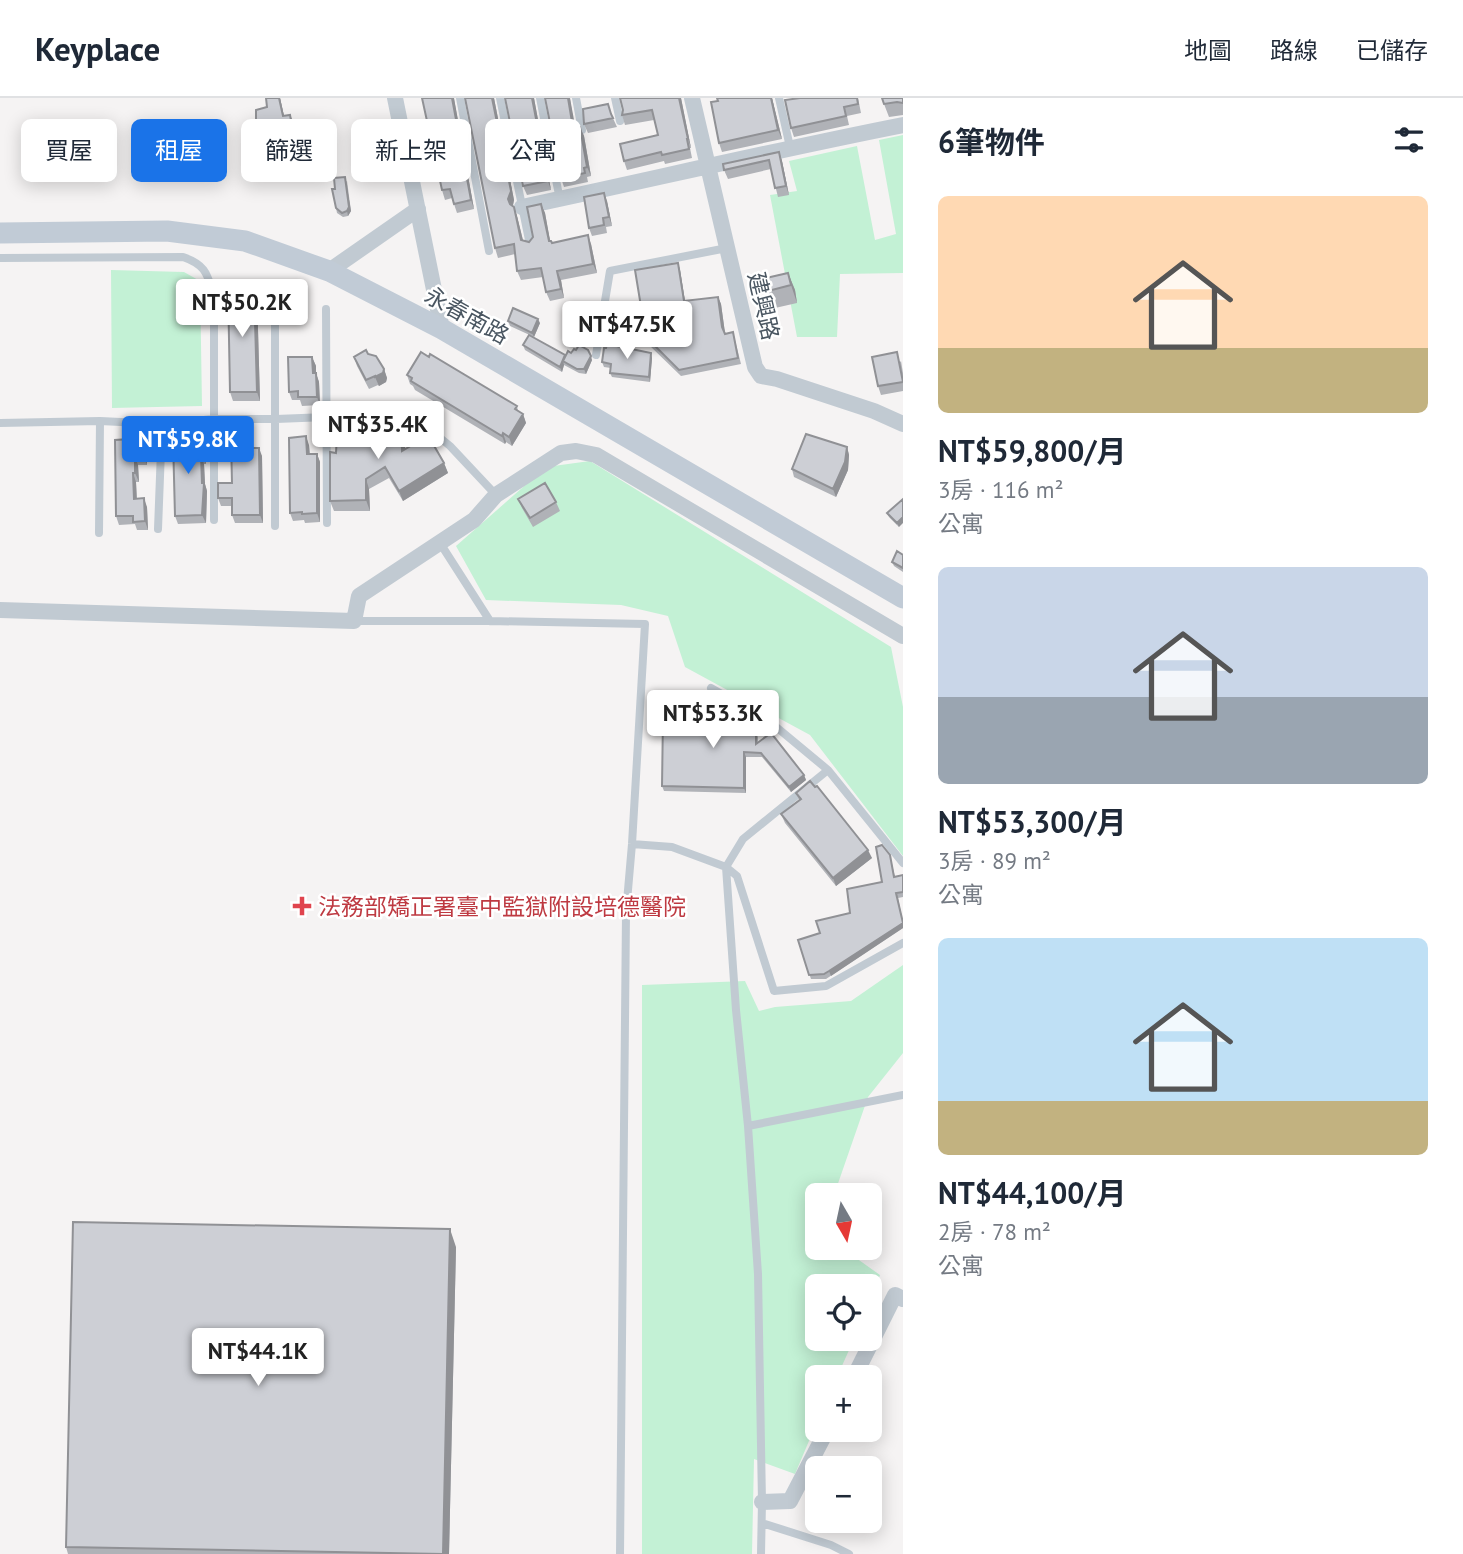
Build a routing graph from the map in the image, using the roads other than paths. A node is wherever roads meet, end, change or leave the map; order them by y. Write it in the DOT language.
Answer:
graph roads {
  1 [pos="395,98"];
  2 [pos="460,98"];
  3 [pos="500,98"];
  4 [pos="540,98"];
  5 [pos="576,98"];
  6 [pos="615,98"];
  7 [pos="692,98"];
  8 [pos="779,98"];
  9 [pos="620,121"];
  10 [pos="903,125"];
  11 [pos="582,130"];
  12 [pos="790,147"];
  13 [pos="707,167"];
  14 [pos="558,190"];
  15 [pos="522,207"];
  16 [pos="418,209"];
  17 [pos="0,233"];
  18 [pos="530,246"];
  19 [pos="727,247"];
  20 [pos="489,251"];
  21 [pos="0,258"];
  22 [pos="329,271"];
  23 [pos="275,283"];
  24 [pos="326,309"];
  25 [pos="442,329"];
  26 [pos="596,355"];
  27 [pos="327,417"];
  28 [pos="214,419"];
  29 [pos="276,419"];
  30 [pos="100,421"];
  31 [pos="0,423"];
  32 [pos="162,424"];
  33 [pos="903,424"];
  34 [pos="496,495"];
  35 [pos="214,520"];
  36 [pos="327,523"];
  37 [pos="275,526"];
  38 [pos="158,529"];
  39 [pos="99,533"];
  40 [pos="440,543"];
  41 [pos="903,598"];
  42 [pos="0,610"];
  43 [pos="354,621"];
  44 [pos="490,621"];
  45 [pos="903,636"];
  46 [pos="711,688"];
  47 [pos="828,770"];
  48 [pos="632,844"];
  49 [pos="903,863"];
  50 [pos="726,867"];
  51 [pos="903,943"];
  52 [pos="903,1095"];
  53 [pos="748,1126"];
  54 [pos="903,1299"];
  55 [pos="859,1365"];
  56 [pos="821,1442"];
  57 [pos="762,1502"];
  58 [pos="762,1522"];
  59 [pos="620,1554"];
  60 [pos="761,1554"];
  61 [pos="849,1554"];
  1 -- 16 [label="street"];
  2 -- 20 [label="lane"];
  3 -- 15 [label="lane"];
  4 -- 14 [label="lane"];
  5 -- 11 [label="lane"];
  6 -- 9 [label="lane"];
  7 -- 13 [label="street, 建興路"];
  8 -- 12 [label="lane"];
  10 -- 12 [label="street"];
  12 -- 13 [label="street"];
  13 -- 15 [label="street"];
  13 -- 19 [label="street, 建興路"];
  15 -- 18 [label="lane"];
  16 -- 22 [label="street"];
  16 -- 25 [label="street"];
  17 -- 22 [label="street, 永春南路"];
  19 -- 26 [label="lane"];
  19 -- 33 [label="street, 建興路"];
  21 -- 28 [label="lane"];
  22 -- 25 [label="street, 永春南路"];
  23 -- 29 [label="lane"];
  24 -- 27 [label="lane"];
  25 -- 41 [label="street, 永春南路"];
  27 -- 29 [label="lane"];
  27 -- 34 [label="lane"];
  27 -- 36 [label="lane"];
  28 -- 29 [label="lane"];
  28 -- 32 [label="lane"];
  28 -- 35 [label="lane"];
  29 -- 37 [label="lane"];
  30 -- 31 [label="lane"];
  30 -- 32 [label="lane"];
  30 -- 39 [label="lane"];
  32 -- 38 [label="lane"];
  34 -- 40 [label="street"];
  34 -- 45 [label="street"];
  40 -- 43 [label="street"];
  40 -- 44 [label="lane"];
  42 -- 43 [label="street"];
  43 -- 44 [label="lane"];
  44 -- 48 [label="lane"];
  46 -- 47 [label="lane"];
  47 -- 49 [label="lane"];
  47 -- 50 [label="lane"];
  48 -- 50 [label="lane"];
  48 -- 59 [label="lane"];
  50 -- 51 [label="lane"];
  50 -- 53 [label="lane"];
  52 -- 53 [label="lane"];
  53 -- 57 [label="lane"];
  54 -- 55 [label="street"];
  56 -- 57 [label="street"];
  57 -- 58 [label="lane"];
  58 -- 60 [label="lane"];
  58 -- 61 [label="lane"];
}
